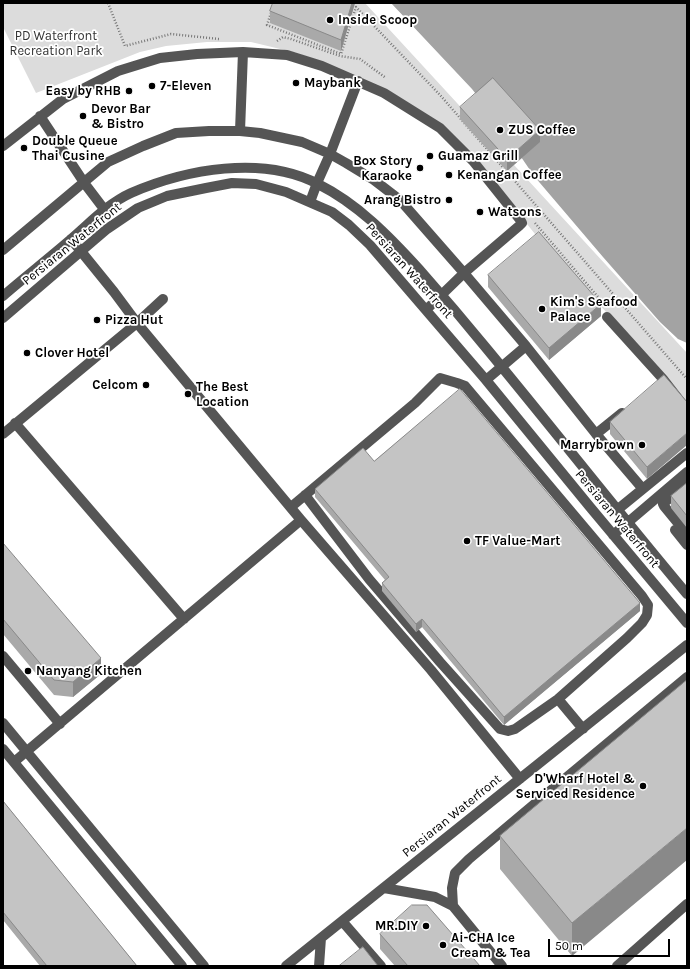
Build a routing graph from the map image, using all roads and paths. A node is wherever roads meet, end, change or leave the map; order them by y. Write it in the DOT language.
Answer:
graph roads {
  1 [pos="108,3"];
  2 [pos="292,34"];
  3 [pos="225,39"];
  4 [pos="291,39"];
  5 [pos="272,43"];
  6 [pos="289,44"];
  7 [pos="243,52"];
  8 [pos="341,55"];
  9 [pos="338,61"];
  10 [pos="358,81"];
  11 [pos="391,82"];
  12 [pos="40,116"];
  13 [pos="240,131"];
  14 [pos="3,146"];
  15 [pos="330,154"];
  16 [pos="317,183"];
  17 [pos="84,184"];
  18 [pos="310,202"];
  19 [pos="104,209"];
  20 [pos="533,221"];
  21 [pos="71,239"];
  22 [pos="3,250"];
  23 [pos="82,251"];
  24 [pos="464,273"];
  25 [pos="442,294"];
  26 [pos="3,296"];
  27 [pos="163,298"];
  28 [pos="605,305"];
  29 [pos="427,309"];
  30 [pos="607,316"];
  31 [pos="3,318"];
  32 [pos="137,322"];
  33 [pos="526,346"];
  34 [pos="501,366"];
  35 [pos="486,380"];
  36 [pos="630,406"];
  37 [pos="687,410"];
  38 [pos="15,423"];
  39 [pos="3,434"];
  40 [pos="596,434"];
  41 [pos="687,453"];
  42 [pos="687,472"];
  43 [pos="687,482"];
  44 [pos="642,488"];
  45 [pos="305,496"];
  46 [pos="652,502"];
  47 [pos="291,507"];
  48 [pos="590,507"];
  49 [pos="617,510"];
  50 [pos="577,518"];
  51 [pos="301,520"];
  52 [pos="628,523"];
  53 [pos="687,534"];
  54 [pos="613,535"];
  55 [pos="687,545"];
  56 [pos="687,594"];
  57 [pos="184,619"];
  58 [pos="687,623"];
  59 [pos="687,645"];
  60 [pos="3,656"];
  61 [pos="440,662"];
  62 [pos="431,670"];
  63 [pos="687,677"];
  64 [pos="558,699"];
  65 [pos="3,723"];
  66 [pos="60,724"];
  67 [pos="583,729"];
  68 [pos="3,749"];
  69 [pos="27,752"];
  70 [pos="14,762"];
  71 [pos="520,779"];
  72 [pos="384,888"];
  73 [pos="687,904"];
  74 [pos="453,906"];
  75 [pos="342,921"];
  76 [pos="321,938"];
  77 [pos="182,966"];
  78 [pos="204,966"];
  79 [pos="286,966"];
  80 [pos="319,966"];
  81 [pos="381,966"];
  82 [pos="502,966"];
  83 [pos="617,966"];
  1 -- 3 [label="path"];
  2 -- 4 [label="path"];
  4 -- 5 [label="path"];
  4 -- 6 [label="path"];
  4 -- 8 [label="path"];
  7 -- 10 [label="street"];
  7 -- 12 [label="street"];
  7 -- 13 [label="street"];
  8 -- 9 [label="path"];
  8 -- 11 [label="path"];
  10 -- 15 [label="street"];
  10 -- 24 [label="street"];
  12 -- 14 [label="street"];
  12 -- 17 [label="street"];
  13 -- 15 [label="street"];
  13 -- 17 [label="street"];
  15 -- 16 [label="street"];
  15 -- 24 [label="street"];
  16 -- 18 [label="street"];
  16 -- 19 [label="street, Persiaran Waterfront"];
  16 -- 25 [label="street, Persiaran Waterfront"];
  17 -- 19 [label="street"];
  17 -- 22 [label="street"];
  18 -- 23 [label="street, Persiaran Waterfront"];
  18 -- 29 [label="street, Persiaran Waterfront"];
  19 -- 21 [label="street, Persiaran Waterfront"];
  20 -- 28 [label="path"];
  21 -- 23 [label="street"];
  21 -- 26 [label="street, Persiaran Waterfront"];
  23 -- 31 [label="street, Persiaran Waterfront"];
  23 -- 32 [label="street"];
  24 -- 25 [label="street"];
  24 -- 33 [label="street"];
  25 -- 29 [label="street"];
  25 -- 34 [label="street, Persiaran Waterfront"];
  27 -- 32 [label="street"];
  29 -- 35 [label="street, Persiaran Waterfront"];
  30 -- 37 [label="street"];
  32 -- 38 [label="street"];
  32 -- 47 [label="street"];
  33 -- 34 [label="street"];
  33 -- 40 [label="street"];
  34 -- 35 [label="street"];
  34 -- 49 [label="street, Persiaran Waterfront"];
  35 -- 48 [label="street, Persiaran Waterfront"];
  36 -- 40 [label="street"];
  38 -- 39 [label="street"];
  38 -- 57 [label="street"];
  40 -- 44 [label="street"];
  41 -- 44 [label="street"];
  42 -- 46 [label="street"];
  43 -- 53 [label="street"];
  44 -- 49 [label="street"];
  45 -- 47 [label="street"];
  45 -- 50 [label="street"];
  45 -- 61 [label="street"];
  46 -- 52 [label="street"];
  46 -- 55 [label="street"];
  47 -- 51 [label="street"];
  48 -- 50 [label="street"];
  48 -- 54 [label="street, Persiaran Waterfront"];
  49 -- 52 [label="street, Persiaran Waterfront"];
  50 -- 64 [label="street"];
  51 -- 57 [label="street"];
  51 -- 62 [label="street"];
  52 -- 54 [label="street"];
  52 -- 56 [label="street, Persiaran Waterfront"];
  54 -- 58 [label="street, Persiaran Waterfront"];
  57 -- 66 [label="street"];
  59 -- 67 [label="street, Persiaran Waterfront"];
  60 -- 66 [label="street"];
  61 -- 62 [label="street"];
  61 -- 64 [label="street"];
  62 -- 71 [label="street"];
  63 -- 74 [label="street"];
  64 -- 67 [label="street"];
  65 -- 69 [label="street"];
  66 -- 69 [label="street"];
  67 -- 71 [label="street, Persiaran Waterfront"];
  68 -- 70 [label="street"];
  69 -- 70 [label="street"];
  69 -- 78 [label="street"];
  70 -- 77 [label="street"];
  71 -- 72 [label="street, Persiaran Waterfront"];
  72 -- 74 [label="street"];
  72 -- 75 [label="street, Persiaran Waterfront"];
  73 -- 83 [label="street"];
  74 -- 82 [label="street"];
  75 -- 76 [label="street, Persiaran Waterfront"];
  75 -- 81 [label="street"];
  76 -- 79 [label="street, Persiaran Waterfront"];
  76 -- 80 [label="street"];
}
